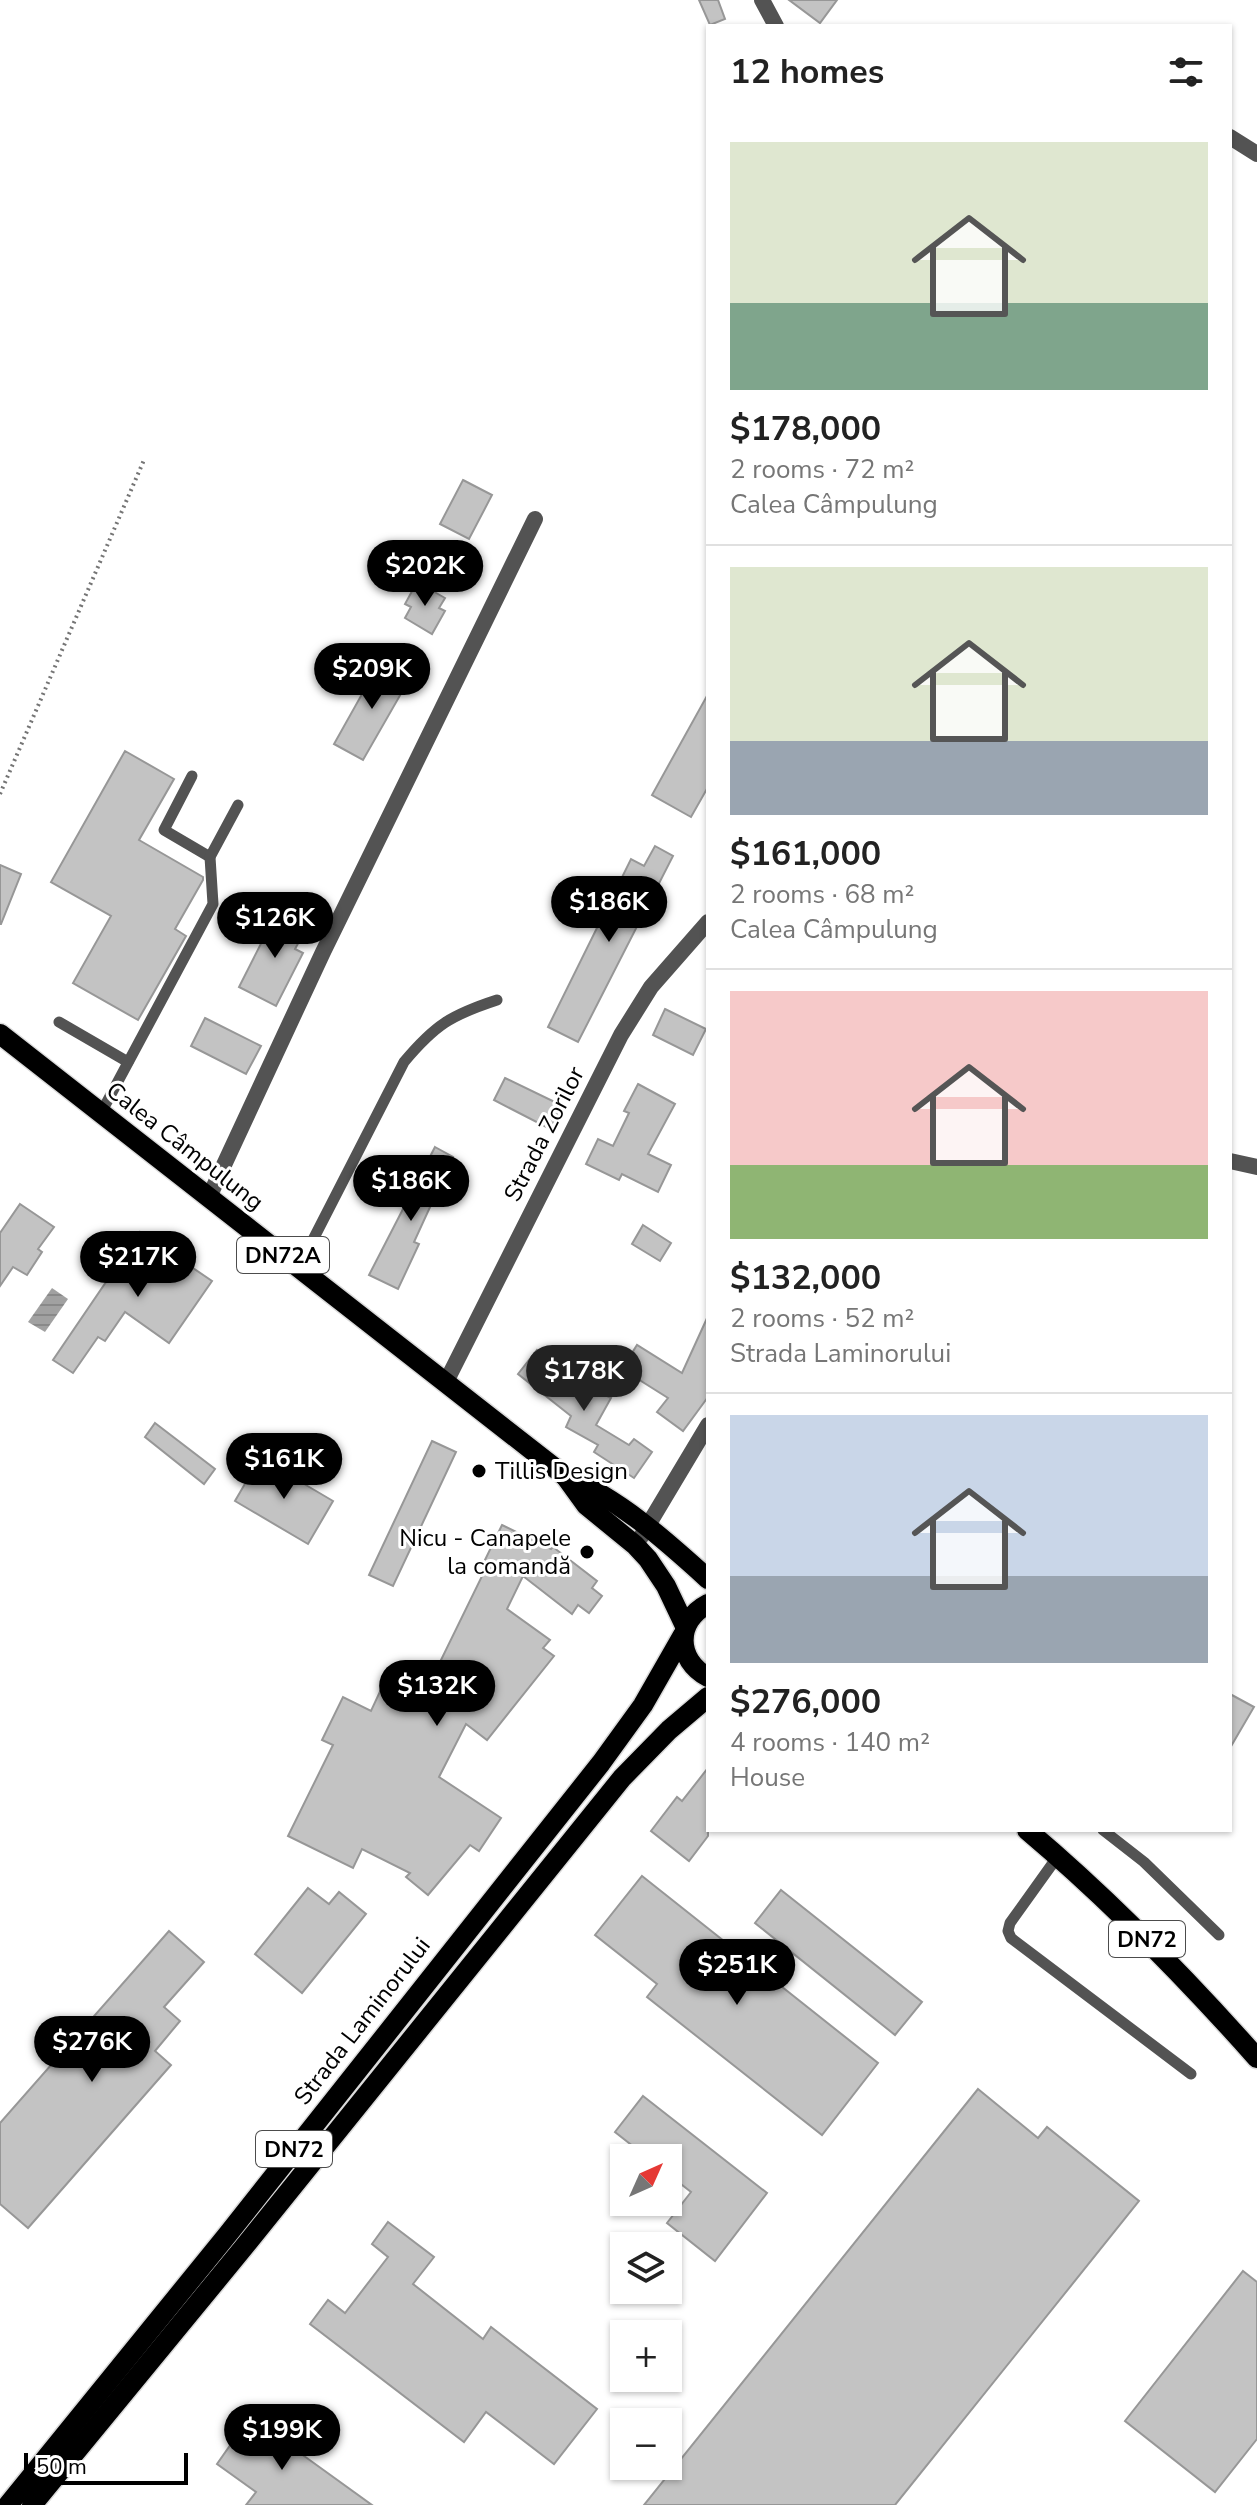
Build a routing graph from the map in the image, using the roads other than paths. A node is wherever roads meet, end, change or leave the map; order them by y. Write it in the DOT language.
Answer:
graph roads {
  1 [pos="762,0"];
  2 [pos="775,24"];
  3 [pos="1232,138"];
  4 [pos="1257,154"];
  5 [pos="535,519"];
  6 [pos="192,776"];
  7 [pos="238,805"];
  8 [pos="210,857"];
  9 [pos="706,924"];
  10 [pos="497,1000"];
  11 [pos="59,1022"];
  12 [pos="0,1034"];
  13 [pos="128,1062"];
  14 [pos="101,1113"];
  15 [pos="1232,1161"];
  16 [pos="1257,1167"];
  17 [pos="209,1197"];
  18 [pos="299,1267"];
  19 [pos="446,1382"];
  20 [pos="706,1428"];
  21 [pos="565,1476"];
  22 [pos="648,1527"];
  23 [pos="635,1545"];
  24 [pos="706,1577"];
  25 [pos="706,1605"];
  26 [pos="684,1630"];
  27 [pos="706,1676"];
  28 [pos="706,1699"];
  29 [pos="1029,1832"];
  30 [pos="1106,1832"];
  31 [pos="1058,1856"];
  32 [pos="1219,1935"];
  33 [pos="1257,2058"];
  34 [pos="1191,2074"];
  35 [pos="8,2505"];
  36 [pos="32,2505"];
  1 -- 2 [label="street"];
  3 -- 4 [label="street"];
  5 -- 17 [label="street"];
  6 -- 8 [label="lane"];
  7 -- 8 [label="lane"];
  8 -- 13 [label="lane"];
  9 -- 19 [label="street, Strada Zorilor"];
  10 -- 18 [label="lane"];
  11 -- 13 [label="lane"];
  12 -- 14 [label="main road, Calea Câmpulung / DN72A"];
  13 -- 14 [label="lane"];
  14 -- 17 [label="main road, Calea Câmpulung / DN72A"];
  15 -- 16 [label="street"];
  17 -- 18 [label="main road, Calea Câmpulung / DN72A"];
  18 -- 19 [label="main road, Calea Câmpulung / DN72A"];
  19 -- 21 [label="main road, Calea Câmpulung / DN72A"];
  20 -- 22 [label="street"];
  21 -- 22 [label="main road, Calea Câmpulung / DN72A"];
  21 -- 23 [label="main road, Calea Câmpulung / DN72A"];
  22 -- 23 [label="street"];
  22 -- 24 [label="main road, Calea Câmpulung / DN72A"];
  23 -- 26 [label="main road, Calea Câmpulung / DN72A"];
  25 -- 26 [label="main road, DN72"];
  26 -- 27 [label="main road, Calea Câmpulung"];
  26 -- 35 [label="main road, Strada Laminorului / DN72"];
  28 -- 36 [label="main road, Strada Laminorului"];
  29 -- 31 [label="main road, DN72"];
  30 -- 32 [label="lane"];
  31 -- 33 [label="main road, DN72"];
  31 -- 34 [label="lane"];
}
